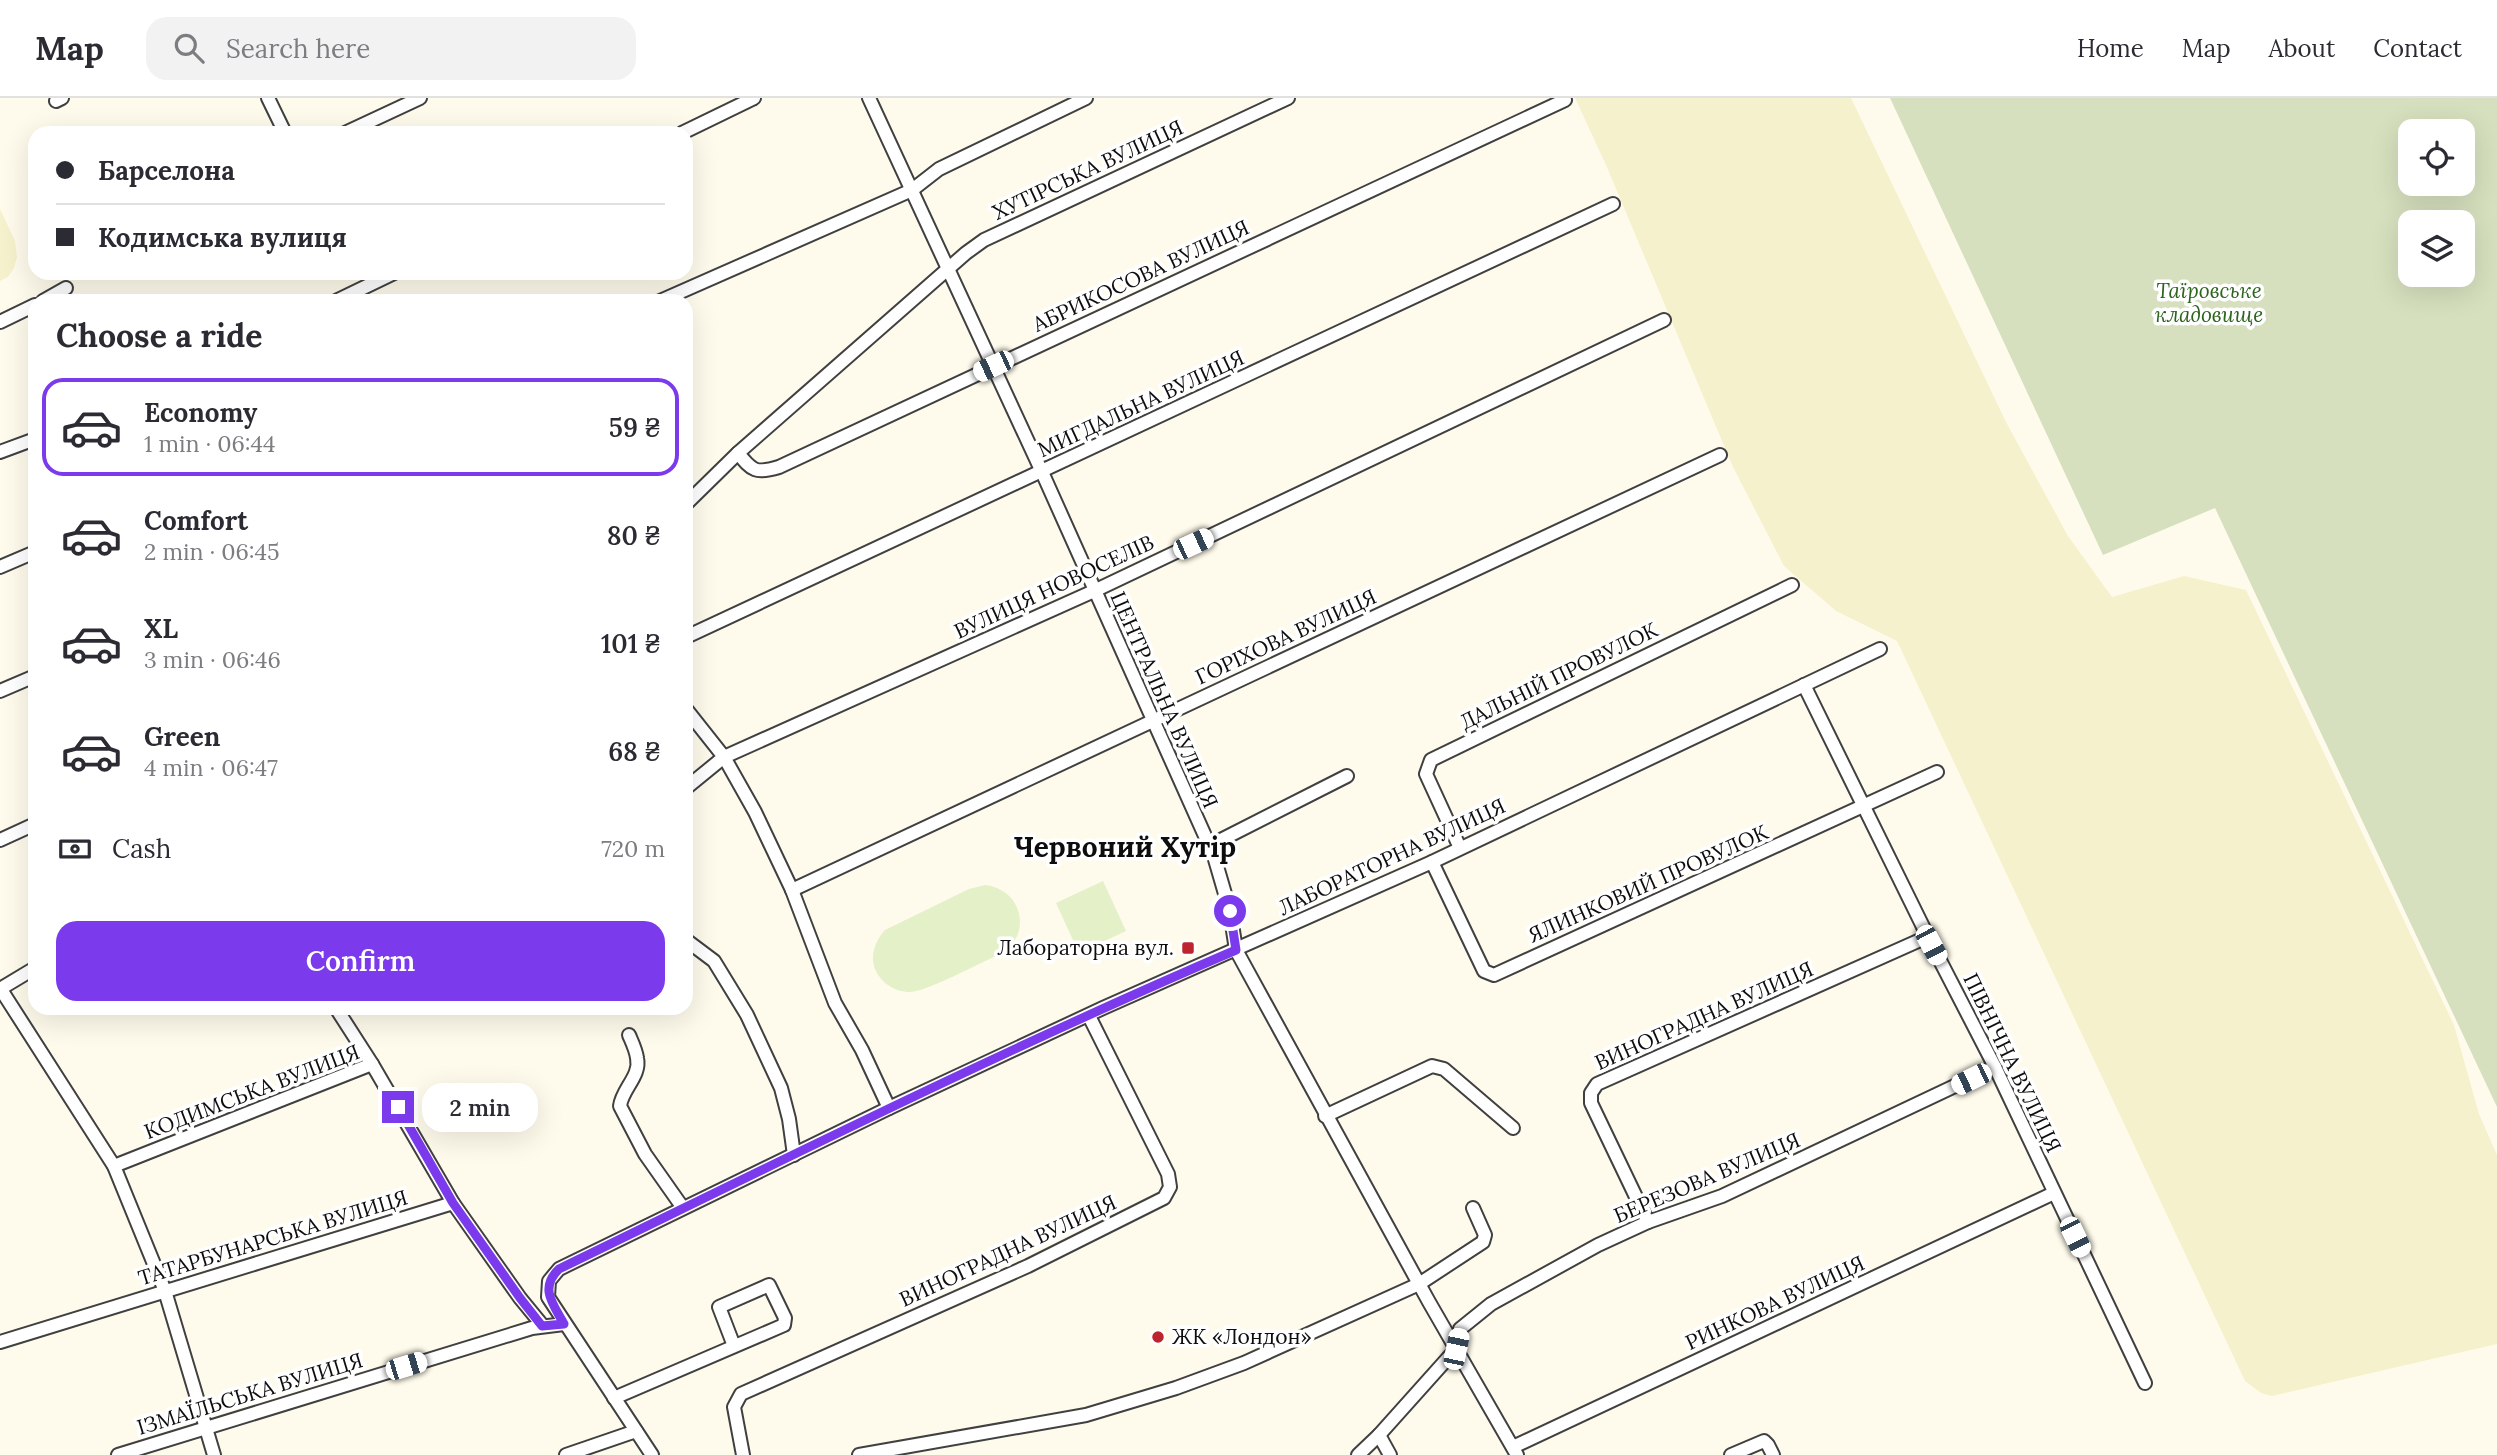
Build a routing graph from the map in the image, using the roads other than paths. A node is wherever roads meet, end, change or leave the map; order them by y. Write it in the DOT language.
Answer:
graph roads {
  1 [pos="268,98"];
  2 [pos="420,98"];
  3 [pos="754,98"];
  4 [pos="869,98"];
  5 [pos="1086,98"];
  6 [pos="1288,98"];
  7 [pos="1565,100"];
  8 [pos="282,126"];
  9 [pos="360,126"];
  10 [pos="693,128"];
  11 [pos="912,190"];
  12 [pos="1613,204"];
  13 [pos="948,269"];
  14 [pos="384,280"];
  15 [pos="66,288"];
  16 [pos="55,294"];
  17 [pos="365,294"];
  18 [pos="676,294"];
  19 [pos="28,308"];
  20 [pos="1664,320"];
  21 [pos="0,322"];
  22 [pos="993,366"];
  23 [pos="28,442"];
  24 [pos="0,452"];
  25 [pos="738,453"];
  26 [pos="1720,455"];
  27 [pos="1042,471"];
  28 [pos="693,497"];
  29 [pos="28,555"];
  30 [pos="0,567"];
  31 [pos="1792,585"];
  32 [pos="1094,591"];
  33 [pos="693,634"];
  34 [pos="1881,649"];
  35 [pos="28,679"];
  36 [pos="1804,685"];
  37 [pos="0,691"];
  38 [pos="693,718"];
  39 [pos="1153,721"];
  40 [pos="724,757"];
  41 [pos="1937,772"];
  42 [pos="1347,776"];
  43 [pos="693,782"];
  44 [pos="1864,803"];
  45 [pos="28,827"];
  46 [pos="0,840"];
  47 [pos="1209,846"];
  48 [pos="1460,848"];
  49 [pos="1432,862"];
  50 [pos="792,890"];
  51 [pos="1927,937"];
  52 [pos="693,945"];
  53 [pos="1236,950"];
  54 [pos="28,972"];
  55 [pos="0,989"];
  56 [pos="340,1015"];
  57 [pos="1089,1016"];
  58 [pos="629,1035"];
  59 [pos="372,1064"];
  60 [pos="1995,1067"];
  61 [pos="889,1108"];
  62 [pos="1325,1116"];
  63 [pos="1513,1128"];
  64 [pos="794,1155"];
  65 [pos="114,1166"];
  66 [pos="2054,1193"];
  67 [pos="453,1203"];
  68 [pos="683,1208"];
  69 [pos="1473,1208"];
  70 [pos="1648,1222"];
  71 [pos="1419,1284"];
  72 [pos="164,1291"];
  73 [pos="564,1324"];
  74 [pos="542,1326"];
  75 [pos="0,1342"];
  76 [pos="734,1346"];
  77 [pos="1456,1349"];
  78 [pos="2145,1383"];
  79 [pos="614,1398"];
  80 [pos="205,1427"];
  81 [pos="636,1431"];
  82 [pos="1379,1435"];
  83 [pos="1515,1451"];
  84 [pos="118,1455"];
  85 [pos="214,1455"];
  86 [pos="566,1455"];
  87 [pos="652,1455"];
  88 [pos="743,1455"];
  89 [pos="859,1455"];
  90 [pos="1358,1455"];
  91 [pos="1390,1455"];
  92 [pos="1731,1455"];
  93 [pos="1773,1455"];
  1 -- 8 [label="street"];
  2 -- 9 [label="street"];
  3 -- 10 [label="street"];
  4 -- 11 [label="street, ЦЕНТРАЛЬНА ВУЛИЦЯ"];
  5 -- 11 [label="street"];
  6 -- 13 [label="street, ХУТІРСЬКА ВУЛИЦЯ"];
  7 -- 22 [label="street, АБРИКОСОВА ВУЛИЦЯ"];
  11 -- 13 [label="street, ЦЕНТРАЛЬНА ВУЛИЦЯ"];
  11 -- 18 [label="street"];
  12 -- 27 [label="street, МИГДАЛЬНА ВУЛИЦЯ"];
  13 -- 22 [label="street, ЦЕНТРАЛЬНА ВУЛИЦЯ"];
  13 -- 25 [label="street"];
  14 -- 17 [label="street"];
  15 -- 16 [label="street"];
  19 -- 21 [label="street"];
  20 -- 32 [label="street, ВУЛИЦЯ НОВОСЕЛІВ"];
  22 -- 25 [label="street, АБРИКОСОВА ВУЛИЦЯ"];
  22 -- 27 [label="street, ЦЕНТРАЛЬНА ВУЛИЦЯ"];
  23 -- 24 [label="street"];
  25 -- 28 [label="street"];
  26 -- 39 [label="street, ГОРІХОВА ВУЛИЦЯ"];
  27 -- 32 [label="street, ЦЕНТРАЛЬНА ВУЛИЦЯ"];
  27 -- 33 [label="street, МИГДАЛЬНА ВУЛИЦЯ"];
  29 -- 30 [label="street"];
  31 -- 48 [label="street, ДАЛЬНІЙ ПРОВУЛОК"];
  32 -- 39 [label="street, ЦЕНТРАЛЬНА ВУЛИЦЯ"];
  32 -- 40 [label="street, ВУЛИЦЯ НОВОСЕЛІВ"];
  34 -- 36 [label="street, ЛАБОРАТОРНА ВУЛИЦЯ"];
  35 -- 37 [label="street"];
  36 -- 44 [label="street, ПІВНІЧНА ВУЛИЦЯ"];
  36 -- 48 [label="street, ЛАБОРАТОРНА ВУЛИЦЯ"];
  38 -- 40 [label="street"];
  39 -- 47 [label="street, ЦЕНТРАЛЬНА ВУЛИЦЯ"];
  39 -- 50 [label="street, ГОРІХОВА ВУЛИЦЯ"];
  40 -- 43 [label="street, ВУЛИЦЯ НОВОСЕЛІВ"];
  40 -- 50 [label="street"];
  41 -- 44 [label="street, ЯЛИНКОВИЙ ПРОВУЛОК"];
  42 -- 47 [label="street"];
  44 -- 49 [label="street, ЯЛИНКОВИЙ ПРОВУЛОК"];
  44 -- 51 [label="street, ПІВНІЧНА ВУЛИЦЯ"];
  45 -- 46 [label="street"];
  47 -- 53 [label="street, ЦЕНТРАЛЬНА ВУЛИЦЯ"];
  48 -- 49 [label="street, ЛАБОРАТОРНА ВУЛИЦЯ"];
  49 -- 53 [label="street, ЛАБОРАТОРНА ВУЛИЦЯ"];
  50 -- 61 [label="street"];
  51 -- 60 [label="street, ПІВНІЧНА ВУЛИЦЯ"];
  51 -- 70 [label="street, ВИНОГРАДНА ВУЛИЦЯ"];
  52 -- 64 [label="street"];
  53 -- 57 [label="street, ЛАБОРАТОРНА ВУЛИЦЯ"];
  53 -- 62 [label="street, ЦЕНТРАЛЬНА ВУЛИЦЯ"];
  54 -- 55 [label="street"];
  55 -- 65 [label="street"];
  56 -- 59 [label="street"];
  57 -- 61 [label="street, ЛАБОРАТОРНА ВУЛИЦЯ"];
  57 -- 88 [label="street, ВИНОГРАДНА ВУЛИЦЯ"];
  58 -- 68 [label="street"];
  59 -- 65 [label="street, КОДИМСЬКА ВУЛИЦЯ"];
  59 -- 67 [label="street, КОДИМСЬКА ВУЛИЦЯ"];
  60 -- 66 [label="street, ПІВНІЧНА ВУЛИЦЯ"];
  60 -- 70 [label="street, БЕРЕЗОВА ВУЛИЦЯ"];
  61 -- 64 [label="street, ЛАБОРАТОРНА ВУЛИЦЯ"];
  62 -- 63 [label="street"];
  62 -- 71 [label="street, ЦЕНТРАЛЬНА ВУЛИЦЯ"];
  64 -- 68 [label="street, ЛАБОРАТОРНА ВУЛИЦЯ"];
  65 -- 72 [label="street"];
  66 -- 78 [label="street, ПІВНІЧНА ВУЛИЦЯ"];
  66 -- 83 [label="street, РИНКОВА ВУЛИЦЯ"];
  67 -- 72 [label="street, ТАТАРБУНАРСЬКА ВУЛИЦЯ"];
  67 -- 74 [label="street"];
  68 -- 73 [label="street, ЛАБОРАТОРНА ВУЛИЦЯ"];
  69 -- 71 [label="street"];
  70 -- 77 [label="street, БЕРЕЗОВА ВУЛИЦЯ"];
  71 -- 77 [label="street, ЦЕНТРАЛЬНА ВУЛИЦЯ"];
  71 -- 89 [label="street"];
  72 -- 75 [label="street, ТАТАРБУНАРСЬКА ВУЛИЦЯ"];
  72 -- 80 [label="street"];
  73 -- 74 [label="street, ІЗМАЇЛЬСЬКА ВУЛИЦЯ"];
  73 -- 79 [label="street"];
  74 -- 80 [label="street, ІЗМАЇЛЬСЬКА ВУЛИЦЯ"];
  76 -- 76 [label="street"];
  76 -- 79 [label="street"];
  77 -- 82 [label="street, БЕРЕЗОВА ВУЛИЦЯ"];
  77 -- 83 [label="street, ЦЕНТРАЛЬНА ВУЛИЦЯ"];
  79 -- 81 [label="street"];
  80 -- 84 [label="street, ІЗМАЇЛЬСЬКА ВУЛИЦЯ"];
  80 -- 85 [label="street"];
  81 -- 86 [label="street"];
  81 -- 87 [label="street"];
  82 -- 90 [label="street, БЕРЕЗОВА ВУЛИЦЯ"];
  82 -- 91 [label="street"];
  92 -- 93 [label="street"];
}
